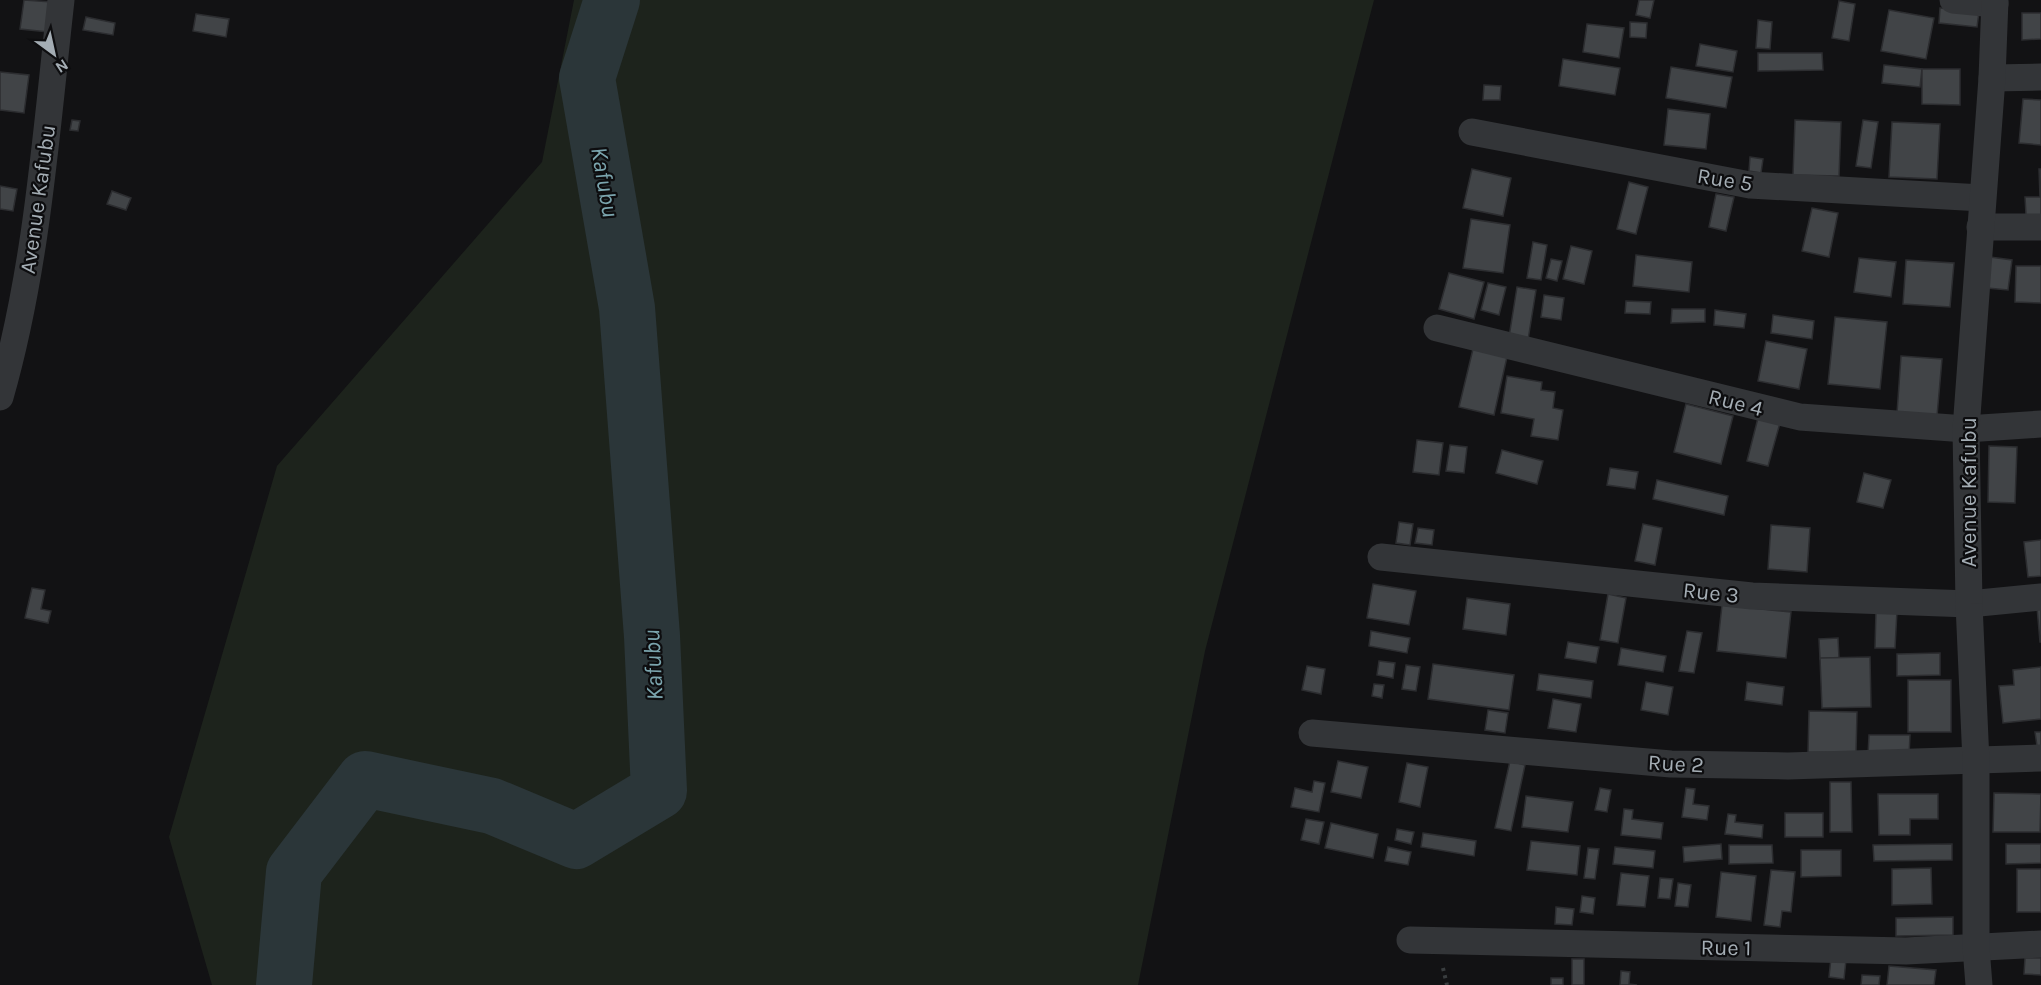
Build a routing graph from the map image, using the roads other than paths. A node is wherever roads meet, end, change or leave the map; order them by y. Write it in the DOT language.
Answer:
graph roads {
  1 [pos="61,0"];
  2 [pos="1953,0"];
  3 [pos="1995,2"];
  4 [pos="2041,77"];
  5 [pos="1992,78"];
  6 [pos="1472,132"];
  7 [pos="1982,198"];
  8 [pos="1980,227"];
  9 [pos="2041,227"];
  10 [pos="1437,328"];
  11 [pos="0,397"];
  12 [pos="2041,424"];
  13 [pos="1966,429"];
  14 [pos="1381,557"];
  15 [pos="2041,597"];
  16 [pos="1970,604"];
  17 [pos="1312,733"];
  18 [pos="2041,758"];
  19 [pos="1976,762"];
  20 [pos="1410,940"];
  21 [pos="2041,944"];
  22 [pos="1976,948"];
  23 [pos="1979,985"];
  1 -- 11 [label="street, Avenue Kafubu"];
  2 -- 3 [label="street"];
  3 -- 5 [label="street, Avenue Kafubu"];
  4 -- 5 [label="street"];
  5 -- 7 [label="street, Avenue Kafubu"];
  6 -- 7 [label="street, Rue 5"];
  7 -- 8 [label="street, Avenue Kafubu"];
  8 -- 9 [label="street"];
  8 -- 13 [label="street, Avenue Kafubu"];
  10 -- 13 [label="street, Rue 4"];
  12 -- 13 [label="street, Rue 4"];
  13 -- 16 [label="street, Avenue Kafubu"];
  14 -- 16 [label="street, Rue 3"];
  15 -- 16 [label="street, Rue 3"];
  16 -- 19 [label="street, Avenue Kafubu"];
  17 -- 19 [label="street, Rue 2"];
  18 -- 19 [label="street, Rue 2"];
  19 -- 22 [label="street, Avenue Kafubu"];
  20 -- 22 [label="street, Rue 1"];
  21 -- 22 [label="street, Rue 1"];
  22 -- 23 [label="street, Avenue Kafubu"];
}
